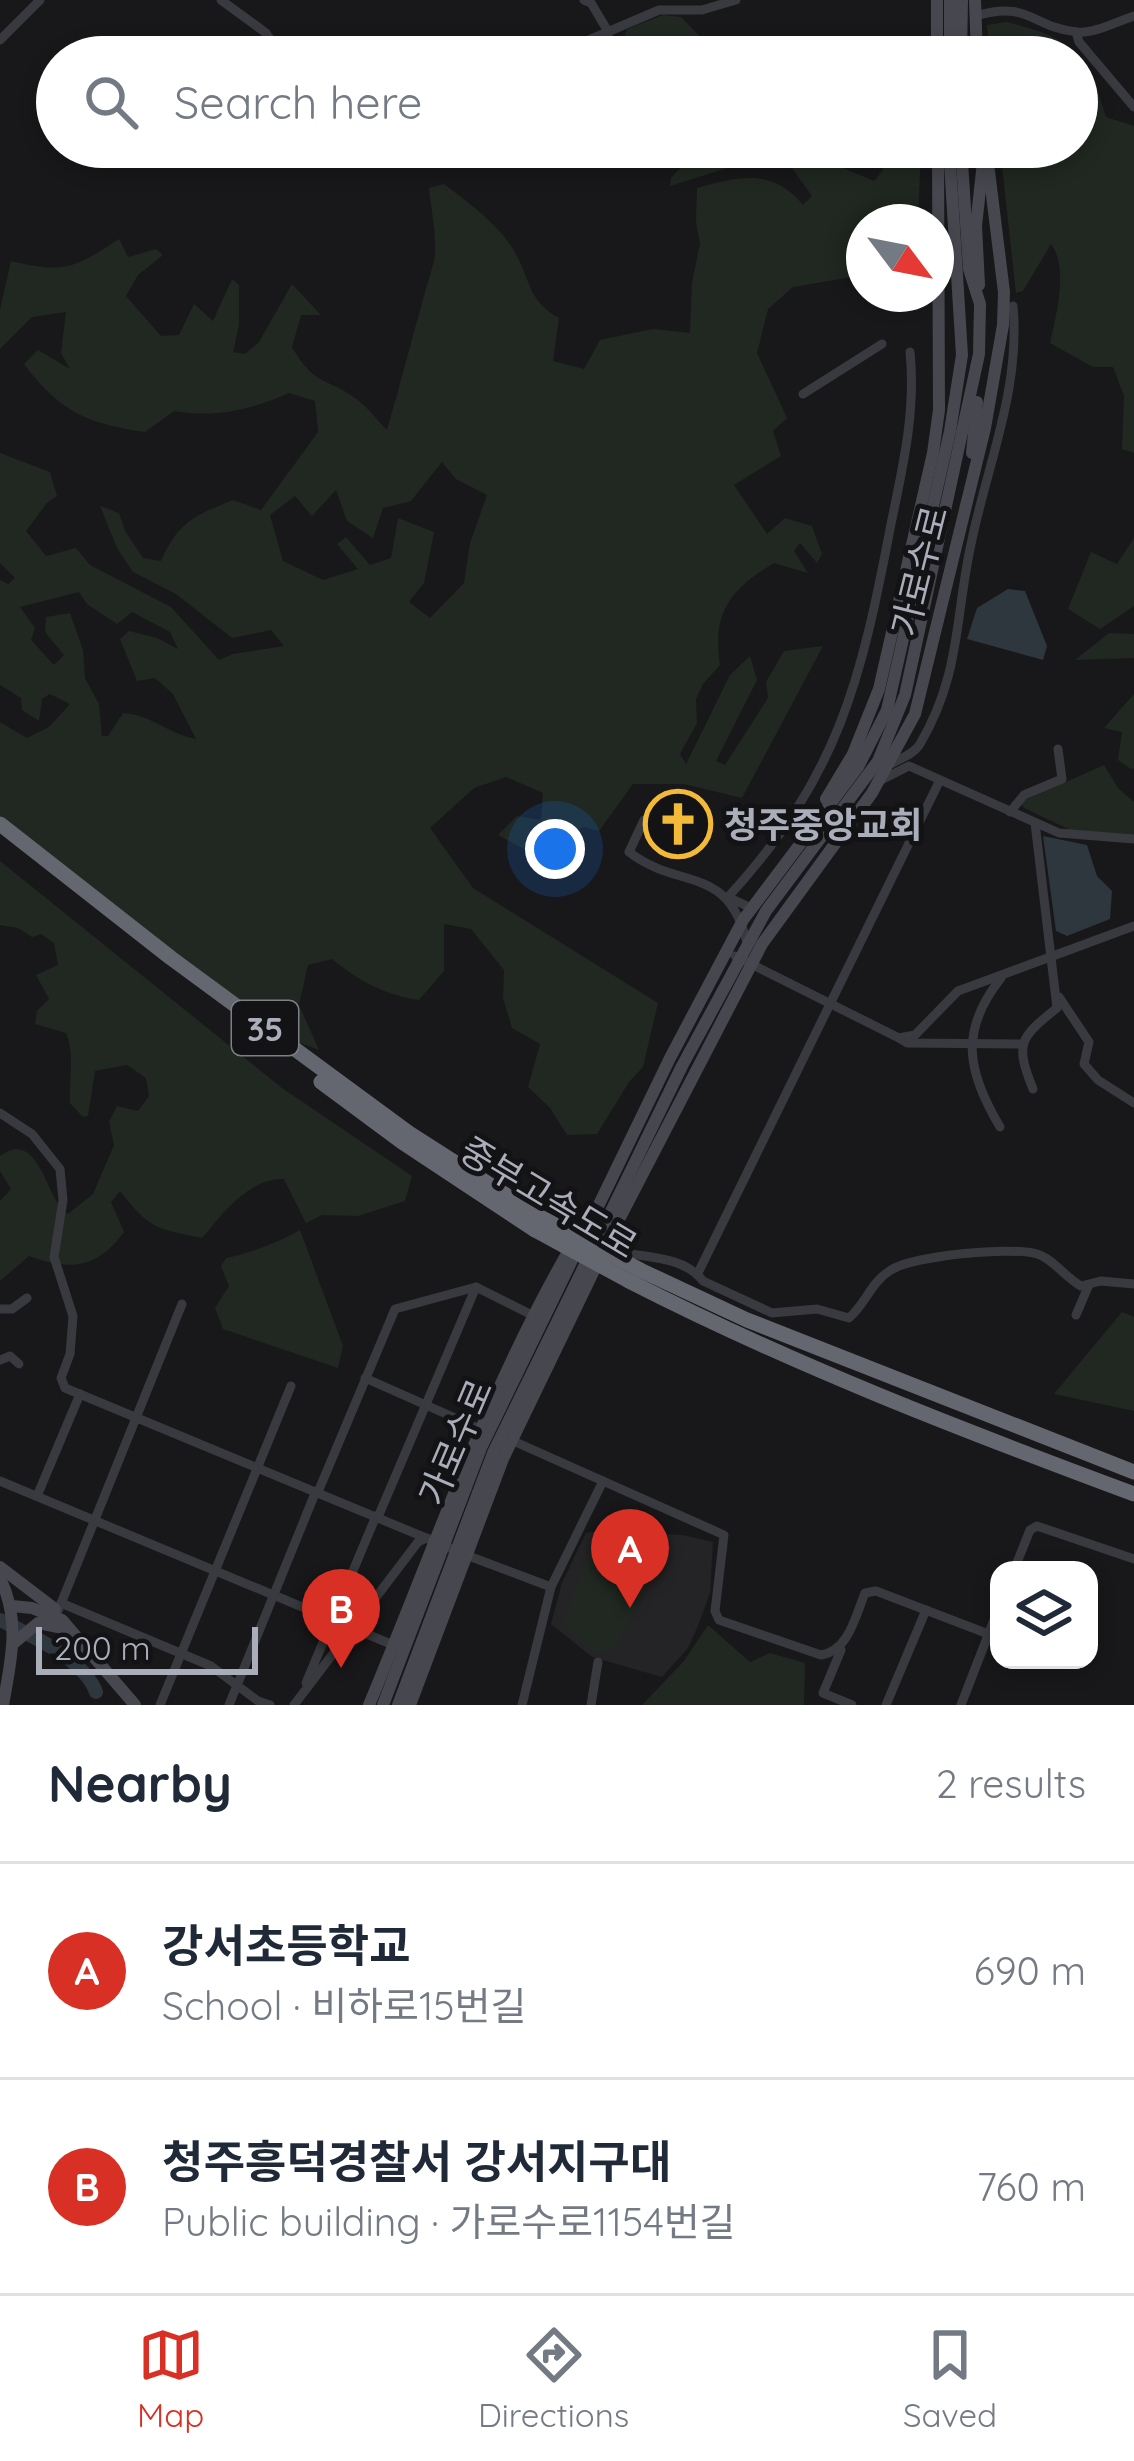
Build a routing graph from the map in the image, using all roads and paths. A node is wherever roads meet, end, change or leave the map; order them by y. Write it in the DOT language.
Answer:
graph roads {
  1 [pos="40,0"];
  2 [pos="221,0"];
  3 [pos="584,0"];
  4 [pos="736,0"];
  5 [pos="938,0"];
  6 [pos="950,0"];
  7 [pos="962,0"];
  8 [pos="975,0"];
  9 [pos="975,16"];
  10 [pos="1134,16"];
  11 [pos="1076,32"];
  12 [pos="609,33"];
  13 [pos="268,36"];
  14 [pos="602,36"];
  15 [pos="937,36"];
  16 [pos="950,36"];
  17 [pos="961,36"];
  18 [pos="976,36"];
  19 [pos="1077,36"];
  20 [pos="0,40"];
  21 [pos="1098,64"];
  22 [pos="1134,107"];
  23 [pos="938,168"];
  24 [pos="950,168"];
  25 [pos="962,168"];
  26 [pos="982,168"];
  27 [pos="987,168"];
  28 [pos="980,304"];
  29 [pos="1013,306"];
  30 [pos="882,344"];
  31 [pos="910,352"];
  32 [pos="979,354"];
  33 [pos="803,394"];
  34 [pos="960,531"];
  35 [pos="1058,749"];
  36 [pos="890,764"];
  37 [pos="880,780"];
  38 [pos="940,780"];
  39 [pos="1010,812"];
  40 [pos="644,820"];
  41 [pos="1035,823"];
  42 [pos="0,824"];
  43 [pos="0,835"];
  44 [pos="1134,839"];
  45 [pos="786,863"];
  46 [pos="728,897"];
  47 [pos="751,908"];
  48 [pos="741,923"];
  49 [pos="1134,926"];
  50 [pos="747,956"];
  51 [pos="1052,956"];
  52 [pos="1004,974"];
  53 [pos="1055,992"];
  54 [pos="831,1005"];
  55 [pos="899,1038"];
  56 [pos="971,1043"];
  57 [pos="1021,1044"];
  58 [pos="1034,1089"];
  59 [pos="1134,1103"];
  60 [pos="0,1113"];
  61 [pos="1000,1127"];
  62 [pos="610,1183"];
  63 [pos="538,1223"];
  64 [pos="604,1249"];
  65 [pos="698,1273"];
  66 [pos="635,1276"];
  67 [pos="1134,1284"];
  68 [pos="476,1287"];
  69 [pos="1088,1287"];
  70 [pos="28,1298"];
  71 [pos="182,1304"];
  72 [pos="0,1309"];
  73 [pos="532,1315"];
  74 [pos="1076,1315"];
  75 [pos="0,1360"];
  76 [pos="19,1364"];
  77 [pos="365,1378"];
  78 [pos="290,1386"];
  79 [pos="80,1394"];
  80 [pos="426,1405"];
  81 [pos="136,1417"];
  82 [pos="480,1429"];
  83 [pos="511,1441"];
  84 [pos="257,1466"];
  85 [pos="1134,1472"];
  86 [pos="0,1481"];
  87 [pos="603,1481"];
  88 [pos="317,1491"];
  89 [pos="1134,1494"];
  90 [pos="38,1496"];
  91 [pos="377,1517"];
  92 [pos="95,1520"];
  93 [pos="446,1546"];
  94 [pos="1134,1559"];
  95 [pos="1018,1561"];
  96 [pos="0,1567"];
  97 [pos="214,1569"];
  98 [pos="0,1578"];
  99 [pos="551,1587"];
  100 [pos="274,1594"];
  101 [pos="13,1610"];
  102 [pos="926,1610"];
  103 [pos="60,1611"];
  104 [pos="333,1618"];
  105 [pos="354,1627"];
  106 [pos="75,1634"];
  107 [pos="990,1635"];
  108 [pos="990,1637"];
  109 [pos="13,1643"];
  110 [pos="393,1645"];
  111 [pos="843,1645"];
  112 [pos="180,1652"];
  113 [pos="598,1662"];
  114 [pos="238,1684"];
  115 [pos="301,1694"];
  116 [pos="3,1705"];
  117 [pos="135,1705"];
  118 [pos="160,1705"];
  119 [pos="229,1705"];
  120 [pos="270,1705"];
  121 [pos="294,1705"];
  122 [pos="369,1705"];
  123 [pos="382,1705"];
  124 [pos="398,1705"];
  125 [pos="410,1705"];
  126 [pos="522,1705"];
  127 [pos="591,1705"];
  128 [pos="851,1705"];
  129 [pos="886,1705"];
  130 [pos="961,1705"];
  1 -- 20 [label="street"];
  2 -- 13 [label="street"];
  3 -- 12 [label="street"];
  4 -- 12 [label="street"];
  5 -- 15 [label="main road"];
  6 -- 16 [label="main road"];
  7 -- 17 [label="main road"];
  8 -- 9 [label="main road"];
  9 -- 11 [label="street"];
  9 -- 18 [label="main road"];
  10 -- 11 [label="street"];
  11 -- 19 [label="street"];
  12 -- 14 [label="street"];
  21 -- 22 [label="street"];
  23 -- 45 [label="main road, 가로수로"];
  24 -- 45 [label="main road, 가로수로"];
  25 -- 28 [label="main road, 가로수로"];
  26 -- 28 [label="main road"];
  27 -- 34 [label="main road, 가로수로"];
  28 -- 32 [label="main road, 가로수로"];
  29 -- 36 [label="street"];
  30 -- 33 [label="street"];
  31 -- 46 [label="street"];
  32 -- 34 [label="main road"];
  32 -- 50 [label="main road, 가로수로"];
  34 -- 36 [label="main road, 가로수로"];
  35 -- 39 [label="street"];
  36 -- 37 [label="main road, 가로수로"];
  37 -- 38 [label="street"];
  37 -- 50 [label="main road, 가로수로"];
  38 -- 39 [label="street"];
  38 -- 54 [label="street"];
  39 -- 41 [label="street"];
  40 -- 46 [label="street"];
  41 -- 44 [label="street"];
  41 -- 51 [label="street"];
  42 -- 63 [label="highway, 중부고속도로 / 35"];
  43 -- 63 [label="highway, 중부고속도로 / 35"];
  45 -- 47 [label="main road, 가로수로"];
  46 -- 47 [label="street"];
  46 -- 48 [label="street"];
  47 -- 48 [label="main road, 가로수로"];
  48 -- 50 [label="main road, 가로수로"];
  48 -- 50 [label="street"];
  49 -- 51 [label="street"];
  50 -- 54 [label="street"];
  50 -- 62 [label="main road, 가로수로"];
  50 -- 64 [label="main road, 가로수로"];
  50 -- 93 [label="main road, 가로수로"];
  51 -- 52 [label="street"];
  51 -- 53 [label="street"];
  52 -- 55 [label="street"];
  52 -- 56 [label="street"];
  53 -- 57 [label="street"];
  53 -- 59 [label="street"];
  54 -- 55 [label="street"];
  54 -- 65 [label="street"];
  55 -- 56 [label="street"];
  56 -- 57 [label="street"];
  56 -- 61 [label="street"];
  57 -- 58 [label="street"];
  60 -- 79 [label="street"];
  62 -- 73 [label="main road"];
  62 -- 93 [label="main road, 가로수로"];
  63 -- 66 [label="highway, 중부고속도로 / 35, bridge"];
  64 -- 65 [label="street"];
  64 -- 83 [label="main road, 가로수로"];
  65 -- 69 [label="street"];
  66 -- 85 [label="highway, 중부고속도로 / 35"];
  66 -- 89 [label="highway, 중부고속도로 / 35"];
  67 -- 69 [label="street"];
  68 -- 73 [label="street"];
  68 -- 77 [label="street"];
  68 -- 80 [label="street"];
  69 -- 74 [label="street"];
  70 -- 72 [label="street"];
  71 -- 81 [label="street"];
  73 -- 82 [label="main road"];
  75 -- 76 [label="street"];
  77 -- 80 [label="street"];
  77 -- 88 [label="street"];
  78 -- 84 [label="street"];
  79 -- 81 [label="street"];
  79 -- 90 [label="street"];
  80 -- 82 [label="street"];
  80 -- 91 [label="street"];
  81 -- 84 [label="street"];
  81 -- 92 [label="street"];
  82 -- 93 [label="main road"];
  83 -- 87 [label="street"];
  83 -- 93 [label="main road, 가로수로"];
  84 -- 88 [label="street"];
  84 -- 97 [label="street"];
  86 -- 90 [label="street"];
  87 -- 99 [label="street"];
  87 -- 111 [label="street"];
  88 -- 91 [label="street"];
  88 -- 100 [label="street"];
  90 -- 92 [label="street"];
  91 -- 93 [label="street"];
  91 -- 104 [label="street"];
  92 -- 97 [label="street"];
  92 -- 103 [label="street"];
  93 -- 99 [label="street"];
  93 -- 105 [label="street"];
  93 -- 110 [label="main road"];
  93 -- 123 [label="main road, 가로수로"];
  93 -- 124 [label="main road, 가로수로"];
  93 -- 125 [label="main road, 가로수로"];
  94 -- 95 [label="street"];
  96 -- 103 [label="main road"];
  97 -- 100 [label="street"];
  97 -- 112 [label="street"];
  98 -- 101 [label="main road"];
  99 -- 126 [label="street"];
  100 -- 104 [label="street"];
  100 -- 114 [label="street"];
  101 -- 103 [label="main road"];
  101 -- 109 [label="main road"];
  102 -- 107 [label="street"];
  102 -- 111 [label="street"];
  102 -- 129 [label="street"];
  103 -- 106 [label="main road"];
  103 -- 112 [label="street"];
  104 -- 105 [label="street"];
  104 -- 115 [label="street"];
  105 -- 110 [label="street"];
  105 -- 115 [label="street"];
  106 -- 109 [label="main road"];
  106 -- 117 [label="main road"];
  108 -- 130 [label="street"];
  109 -- 116 [label="main road"];
  110 -- 122 [label="main road"];
  111 -- 128 [label="street"];
  112 -- 114 [label="street"];
  112 -- 118 [label="street"];
  113 -- 127 [label="street"];
  114 -- 119 [label="street"];
  114 -- 120 [label="street"];
  115 -- 121 [label="street"];
}
